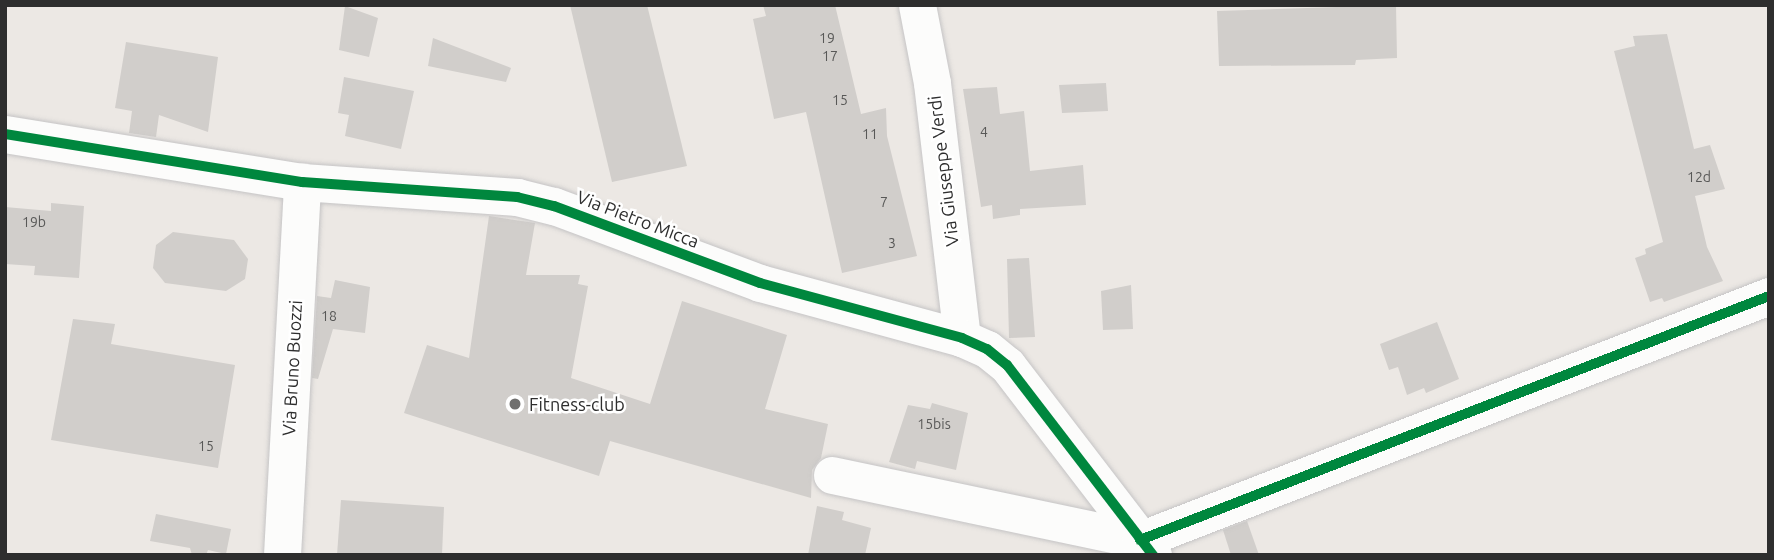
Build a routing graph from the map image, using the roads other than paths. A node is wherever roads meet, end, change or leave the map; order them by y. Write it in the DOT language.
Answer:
graph roads {
  1 [pos="917,5"];
  2 [pos="5,134"];
  3 [pos="302,182"];
  4 [pos="1769,296"];
  5 [pos="962,338"];
  6 [pos="832,475"];
  7 [pos="1146,547"];
  8 [pos="282,555"];
  1 -- 5 [label="street, Via Giuseppe Verdi"];
  2 -- 3 [label="street, Via Pietro Micca"];
  3 -- 5 [label="street, Via Pietro Micca"];
  3 -- 8 [label="street, Via Bruno Buozzi"];
  4 -- 7 [label="street"];
  5 -- 7 [label="street, Via Pietro Micca"];
  6 -- 7 [label="street"];
}
